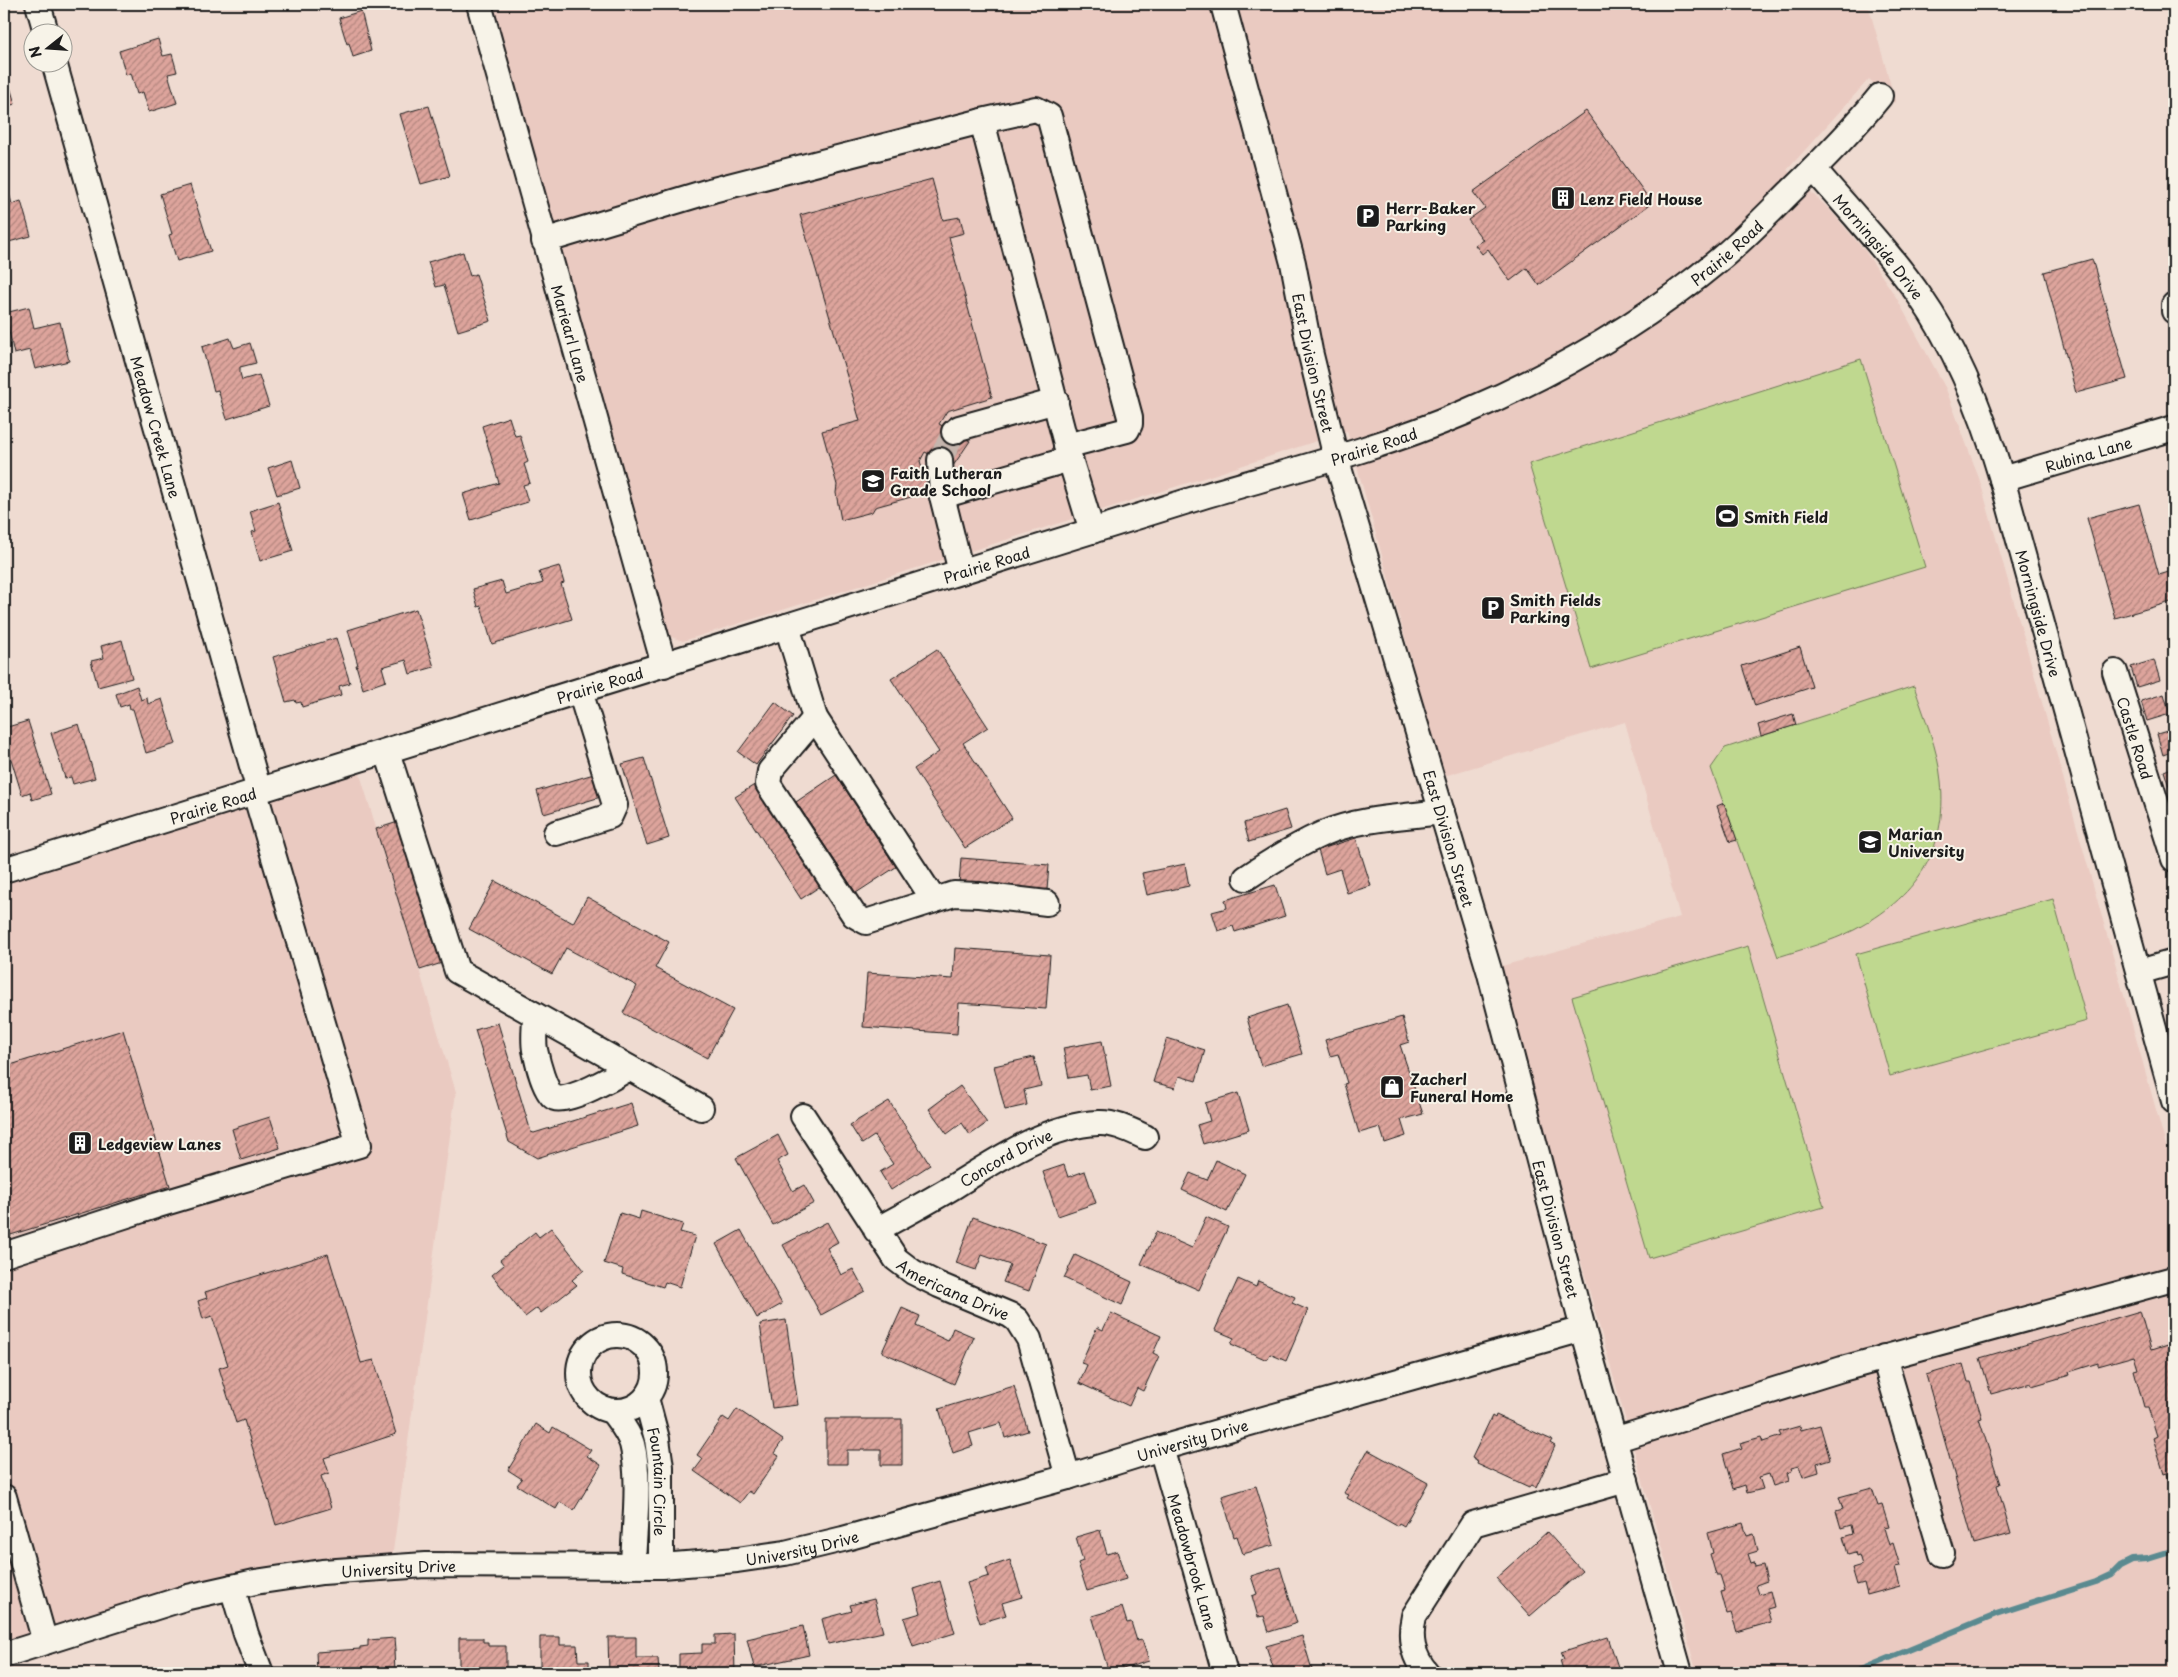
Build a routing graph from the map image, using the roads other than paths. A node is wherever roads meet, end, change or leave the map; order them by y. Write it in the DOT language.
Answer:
graph roads {
  1 [pos="38,4"];
  2 [pos="479,4"];
  3 [pos="1223,4"];
  4 [pos="43,22"];
  5 [pos="57,72"];
  6 [pos="1880,96"];
  7 [pos="982,121"];
  8 [pos="1814,169"];
  9 [pos="544,242"];
  10 [pos="2174,305"];
  11 [pos="2174,311"];
  12 [pos="1056,401"];
  13 [pos="2174,428"];
  14 [pos="954,432"];
  15 [pos="1068,452"];
  16 [pos="1336,458"];
  17 [pos="940,460"];
  18 [pos="2002,479"];
  19 [pos="942,496"];
  20 [pos="1092,531"];
  21 [pos="961,572"];
  22 [pos="787,626"];
  23 [pos="664,665"];
  24 [pos="2115,672"];
  25 [pos="580,691"];
  26 [pos="814,718"];
  27 [pos="387,752"];
  28 [pos="257,792"];
  29 [pos="1442,812"];
  30 [pos="556,833"];
  31 [pos="2174,859"];
  32 [pos="4,870"];
  33 [pos="1246,878"];
  34 [pos="934,900"];
  35 [pos="1047,903"];
  36 [pos="2174,962"];
  37 [pos="2139,972"];
  38 [pos="536,1015"];
  39 [pos="629,1068"];
  40 [pos="2174,1101"];
  41 [pos="701,1108"];
  42 [pos="803,1116"];
  43 [pos="1145,1136"];
  44 [pos="876,1230"];
  45 [pos="4,1255"];
  46 [pos="2173,1279"];
  47 [pos="1583,1329"];
  48 [pos="1884,1357"];
  49 [pos="646,1398"];
  50 [pos="612,1411"];
  51 [pos="1614,1440"];
  52 [pos="1161,1448"];
  53 [pos="1068,1477"];
  54 [pos="1626,1480"];
  55 [pos="4,1497"];
  56 [pos="1942,1554"];
  57 [pos="633,1565"];
  58 [pos="662,1566"];
  59 [pos="232,1587"];
  60 [pos="45,1642"];
  61 [pos="4,1655"];
  62 [pos="261,1673"];
  63 [pos="1225,1673"];
  64 [pos="1427,1673"];
  65 [pos="1680,1673"];
  1 -- 4 [label="street"];
  2 -- 9 [label="street, Mariearl Lane"];
  3 -- 16 [label="street, East Division Street"];
  5 -- 28 [label="street, Meadow Creek Lane"];
  6 -- 8 [label="street, Prairie Road"];
  7 -- 9 [label="street"];
  7 -- 12 [label="street"];
  7 -- 15 [label="street"];
  8 -- 16 [label="street, Prairie Road"];
  8 -- 18 [label="street, Morningside Drive"];
  9 -- 23 [label="street, Mariearl Lane"];
  10 -- 11 [label="street"];
  12 -- 14 [label="street"];
  12 -- 15 [label="street"];
  13 -- 18 [label="street, Rubina Lane"];
  15 -- 19 [label="street"];
  15 -- 20 [label="street"];
  16 -- 20 [label="street, Prairie Road"];
  16 -- 29 [label="street, East Division Street"];
  17 -- 19 [label="street"];
  18 -- 37 [label="street, Morningside Drive"];
  19 -- 21 [label="street"];
  20 -- 21 [label="street, Prairie Road"];
  21 -- 22 [label="street, Prairie Road"];
  22 -- 23 [label="street, Prairie Road"];
  22 -- 26 [label="street"];
  23 -- 25 [label="street, Prairie Road"];
  24 -- 31 [label="street, Castle Road"];
  25 -- 27 [label="street, Prairie Road"];
  25 -- 30 [label="street"];
  26 -- 34 [label="street"];
  26 -- 34 [label="street"];
  27 -- 28 [label="street, Prairie Road"];
  27 -- 38 [label="street"];
  28 -- 32 [label="street, Prairie Road"];
  28 -- 45 [label="street, Meadow Creek Lane"];
  29 -- 33 [label="street"];
  29 -- 47 [label="street, East Division Street"];
  34 -- 35 [label="street"];
  36 -- 37 [label="street"];
  37 -- 40 [label="street, Morningside Drive"];
  38 -- 39 [label="street"];
  38 -- 39 [label="street"];
  39 -- 41 [label="street"];
  42 -- 44 [label="street, Americana Drive"];
  43 -- 44 [label="street, Concord Drive"];
  44 -- 53 [label="street, Americana Drive"];
  46 -- 48 [label="street"];
  47 -- 51 [label="street, East Division Street"];
  47 -- 52 [label="street, University Drive"];
  48 -- 51 [label="street"];
  48 -- 56 [label="street"];
  49 -- 50 [label="street"];
  49 -- 50 [label="street"];
  49 -- 58 [label="street, Fountain Circle"];
  50 -- 57 [label="street, Fountain Circle"];
  51 -- 54 [label="street, East Division Street"];
  52 -- 53 [label="street, University Drive"];
  52 -- 63 [label="street, Meadowbrook Lane"];
  53 -- 58 [label="street, University Drive"];
  54 -- 64 [label="street"];
  54 -- 65 [label="street, East Division Street"];
  55 -- 60 [label="street"];
  57 -- 58 [label="street, University Drive"];
  57 -- 59 [label="street, University Drive"];
  59 -- 60 [label="street, University Drive"];
  59 -- 62 [label="street"];
  60 -- 61 [label="street, University Drive"];
}
